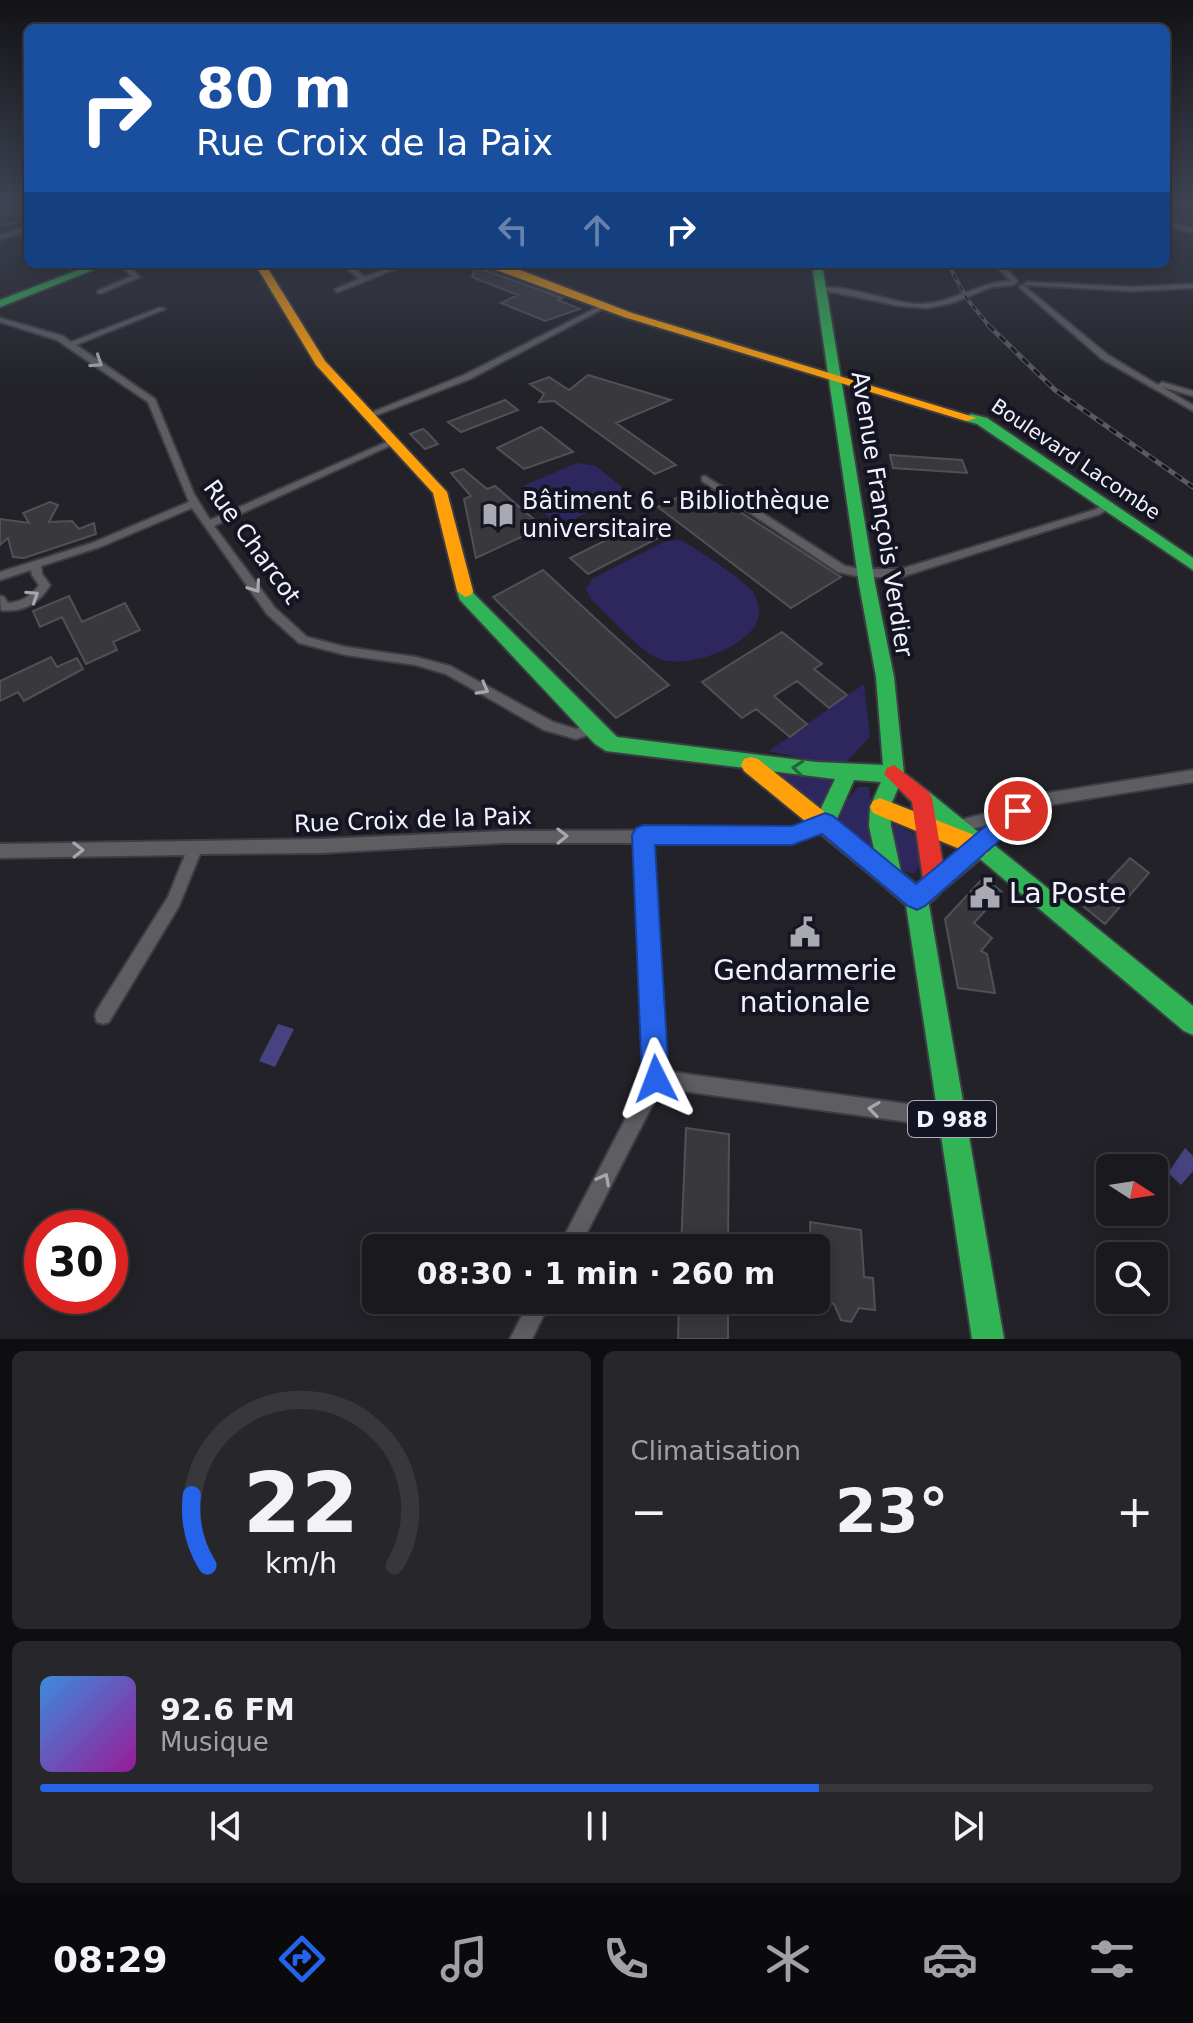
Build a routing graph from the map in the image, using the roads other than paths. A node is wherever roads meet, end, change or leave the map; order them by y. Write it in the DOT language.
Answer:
graph roads {
  1 [pos="93,268"];
  2 [pos="127,268"];
  3 [pos="263,268"];
  4 [pos="349,268"];
  5 [pos="395,268"];
  6 [pos="501,268"];
  7 [pos="818,268"];
  8 [pos="1001,268"];
  9 [pos="364,280"];
  10 [pos="1019,284"];
  11 [pos="1193,286"];
  12 [pos="821,289"];
  13 [pos="338,290"];
  14 [pos="100,292"];
  15 [pos="0,304"];
  16 [pos="604,306"];
  17 [pos="161,309"];
  18 [pos="0,320"];
  19 [pos="70,345"];
  20 [pos="836,377"];
  21 [pos="1142,378"];
  22 [pos="1190,393"];
  23 [pos="1174,397"];
  24 [pos="1193,408"];
  25 [pos="369,415"];
  26 [pos="394,442"];
  27 [pos="705,479"];
  28 [pos="194,503"];
  29 [pos="1109,505"];
  30 [pos="208,525"];
  31 [pos="1193,565"];
  32 [pos="36,566"];
  33 [pos="865,573"];
  34 [pos="0,576"];
  35 [pos="0,600"];
  36 [pos="593,728"];
  37 [pos="749,764"];
  38 [pos="848,772"];
  39 [pos="894,774"];
  40 [pos="1193,776"];
  41 [pos="922,798"];
  42 [pos="880,807"];
  43 [pos="1018,811"];
  44 [pos="825,823"];
  45 [pos="926,826"];
  46 [pos="956,827"];
  47 [pos="643,835"];
  48 [pos="979,847"];
  49 [pos="195,848"];
  50 [pos="0,851"];
  51 [pos="891,878"];
  52 [pos="935,883"];
  53 [pos="917,899"];
  54 [pos="103,1016"];
  55 [pos="1193,1022"];
  56 [pos="656,1079"];
  57 [pos="952,1119"];
  58 [pos="575,1234"];
  59 [pos="534,1314"];
  60 [pos="521,1339"];
  61 [pos="988,1339"];
  1 -- 15 [label="main road"];
  2 -- 14 [label="street"];
  3 -- 25 [label="main road"];
  4 -- 9 [label="street"];
  5 -- 9 [label="street"];
  6 -- 16 [label="main road, Boulevard Lacombe"];
  7 -- 12 [label="main road, Avenue François Verdier"];
  8 -- 10 [label="street"];
  9 -- 13 [label="street"];
  10 -- 11 [label="street"];
  10 -- 12 [label="street"];
  10 -- 21 [label="street"];
  12 -- 20 [label="main road, Avenue François Verdier"];
  16 -- 20 [label="main road, Boulevard Lacombe"];
  16 -- 25 [label="street"];
  17 -- 19 [label="street"];
  18 -- 19 [label="street, Rue Charcot"];
  19 -- 28 [label="street, Rue Charcot, one-way"];
  20 -- 29 [label="main road, Boulevard Lacombe"];
  20 -- 33 [label="main road, Avenue François Verdier"];
  21 -- 22 [label="street"];
  21 -- 23 [label="street"];
  22 -- 23 [label="street"];
  23 -- 24 [label="street"];
  25 -- 26 [label="main road"];
  26 -- 30 [label="street"];
  26 -- 36 [label="main road"];
  27 -- 33 [label="street"];
  28 -- 30 [label="street, Rue Charcot"];
  28 -- 32 [label="street"];
  29 -- 31 [label="main road, Boulevard Lacombe"];
  29 -- 33 [label="street"];
  30 -- 36 [label="street, Rue Charcot, one-way"];
  32 -- 34 [label="street"];
  35 -- 32 [label="street, one-way"];
  33 -- 39 [label="main road, Avenue François Verdier"];
  36 -- 37 [label="main road"];
  38 -- 37 [label="main road, one-way"];
  37 -- 44 [label="main road"];
  38 -- 39 [label="main road"];
  38 -- 44 [label="main road"];
  39 -- 41 [label="main road"];
  39 -- 42 [label="main road"];
  40 -- 43 [label="street"];
  41 -- 45 [label="main road"];
  41 -- 46 [label="main road"];
  42 -- 45 [label="main road"];
  42 -- 51 [label="main road"];
  43 -- 46 [label="street"];
  43 -- 48 [label="street"];
  44 -- 47 [label="street, Rue Croix de la Paix"];
  44 -- 51 [label="main road"];
  45 -- 48 [label="main road"];
  45 -- 52 [label="main road"];
  46 -- 48 [label="main road"];
  49 -- 47 [label="street, Rue Croix de la Paix, one-way"];
  47 -- 56 [label="street"];
  48 -- 52 [label="main road"];
  48 -- 55 [label="main road"];
  50 -- 49 [label="street, Rue Croix de la Paix, one-way"];
  49 -- 54 [label="street"];
  51 -- 53 [label="main road"];
  52 -- 53 [label="main road"];
  53 -- 57 [label="main road, D 988"];
  57 -- 56 [label="street, one-way"];
  58 -- 56 [label="street, one-way"];
  57 -- 61 [label="main road, D 988"];
  59 -- 60 [label="street"];
}
